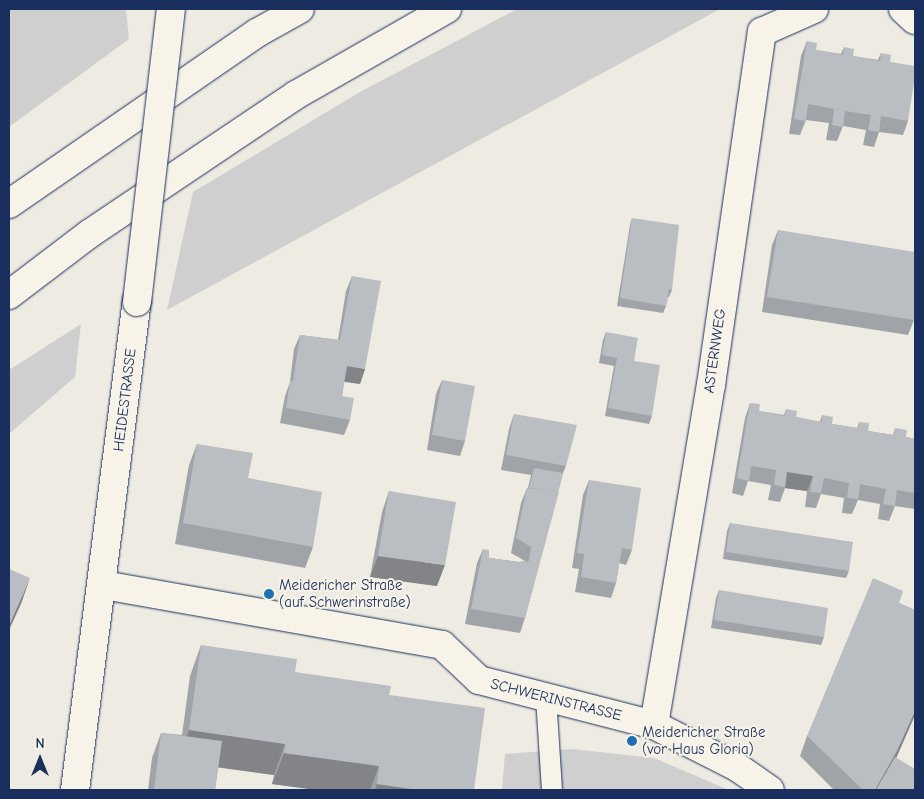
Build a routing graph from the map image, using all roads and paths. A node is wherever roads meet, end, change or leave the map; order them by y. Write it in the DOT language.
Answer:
graph roads {
  1 [pos="172,9"];
  2 [pos="300,9"];
  3 [pos="447,9"];
  4 [pos="814,9"];
  5 [pos="903,9"];
  6 [pos="915,20"];
  7 [pos="9,204"];
  8 [pos="9,295"];
  9 [pos="103,585"];
  10 [pos="546,697"];
  11 [pos="654,725"];
  12 [pos="75,790"];
  13 [pos="552,790"];
  14 [pos="770,790"];
  1 -- 9 [label="main road, HEIDESTRASSE, bridge"];
  2 -- 7 [label="main road"];
  3 -- 8 [label="main road"];
  4 -- 11 [label="main road, ASTERNWEG"];
  5 -- 6 [label="main road"];
  9 -- 10 [label="main road, SCHWERINSTRASSE"];
  9 -- 12 [label="main road, HEIDESTRASSE"];
  10 -- 11 [label="main road, SCHWERINSTRASSE"];
  10 -- 13 [label="lane"];
  11 -- 14 [label="main road, SCHWERINSTRASSE"];
}
